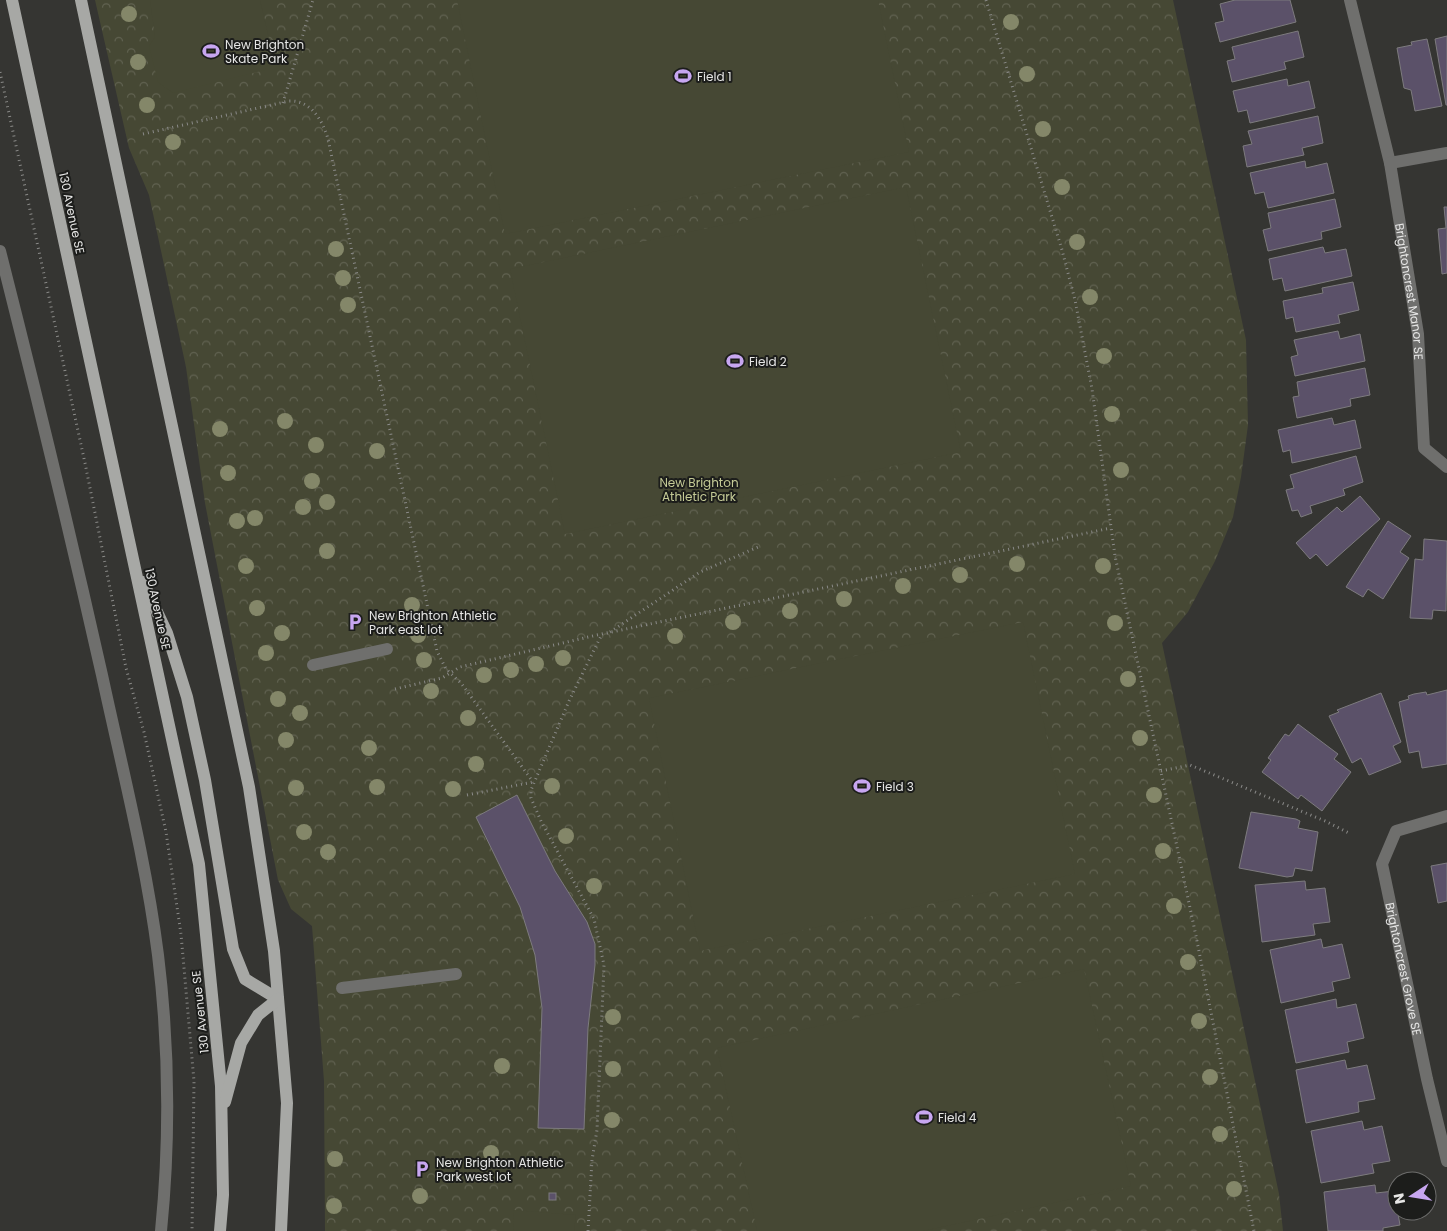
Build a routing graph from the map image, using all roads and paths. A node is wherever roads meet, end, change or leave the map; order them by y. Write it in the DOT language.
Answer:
graph roads {
  1 [pos="12,0"];
  2 [pos="81,0"];
  3 [pos="313,0"];
  4 [pos="986,0"];
  5 [pos="1350,0"];
  6 [pos="283,103"];
  7 [pos="143,134"];
  8 [pos="1447,153"];
  9 [pos="1390,162"];
  10 [pos="0,251"];
  11 [pos="1447,467"];
  12 [pos="1111,528"];
  13 [pos="758,547"];
  14 [pos="134,561"];
  15 [pos="608,633"];
  16 [pos="602,634"];
  17 [pos="387,650"];
  18 [pos="313,664"];
  19 [pos="450,673"];
  20 [pos="395,689"];
  21 [pos="1161,771"];
  22 [pos="533,782"];
  23 [pos="467,795"];
  24 [pos="1447,816"];
  25 [pos="1349,833"];
  26 [pos="456,974"];
  27 [pos="342,988"];
  28 [pos="278,999"];
  29 [pos="222,1113"];
  30 [pos="1447,1160"];
  31 [pos="161,1231"];
  32 [pos="220,1231"];
  33 [pos="281,1231"];
  34 [pos="588,1231"];
  35 [pos="1254,1231"];
  1 -- 14 [label="main road, 130 Avenue SE"];
  2 -- 28 [label="main road"];
  3 -- 6 [label="path"];
  4 -- 12 [label="path"];
  5 -- 9 [label="street, Brightoncrest Manor SE"];
  6 -- 7 [label="path"];
  6 -- 19 [label="path"];
  8 -- 9 [label="street"];
  9 -- 11 [label="street, Brightoncrest Manor SE"];
  10 -- 31 [label="street"];
  12 -- 15 [label="path"];
  12 -- 21 [label="path"];
  13 -- 15 [label="path"];
  14 -- 28 [label="main road"];
  14 -- 29 [label="main road, 130 Avenue SE"];
  15 -- 16 [label="path"];
  16 -- 19 [label="path"];
  16 -- 22 [label="path"];
  17 -- 18 [label="street"];
  19 -- 20 [label="path"];
  19 -- 22 [label="path"];
  21 -- 25 [label="path"];
  21 -- 35 [label="path"];
  22 -- 23 [label="path"];
  22 -- 34 [label="path"];
  24 -- 30 [label="street, Brightoncrest Grove SE"];
  26 -- 27 [label="street"];
  28 -- 29 [label="main road"];
  28 -- 33 [label="main road"];
  29 -- 32 [label="main road, 130 Avenue SE"];
}
